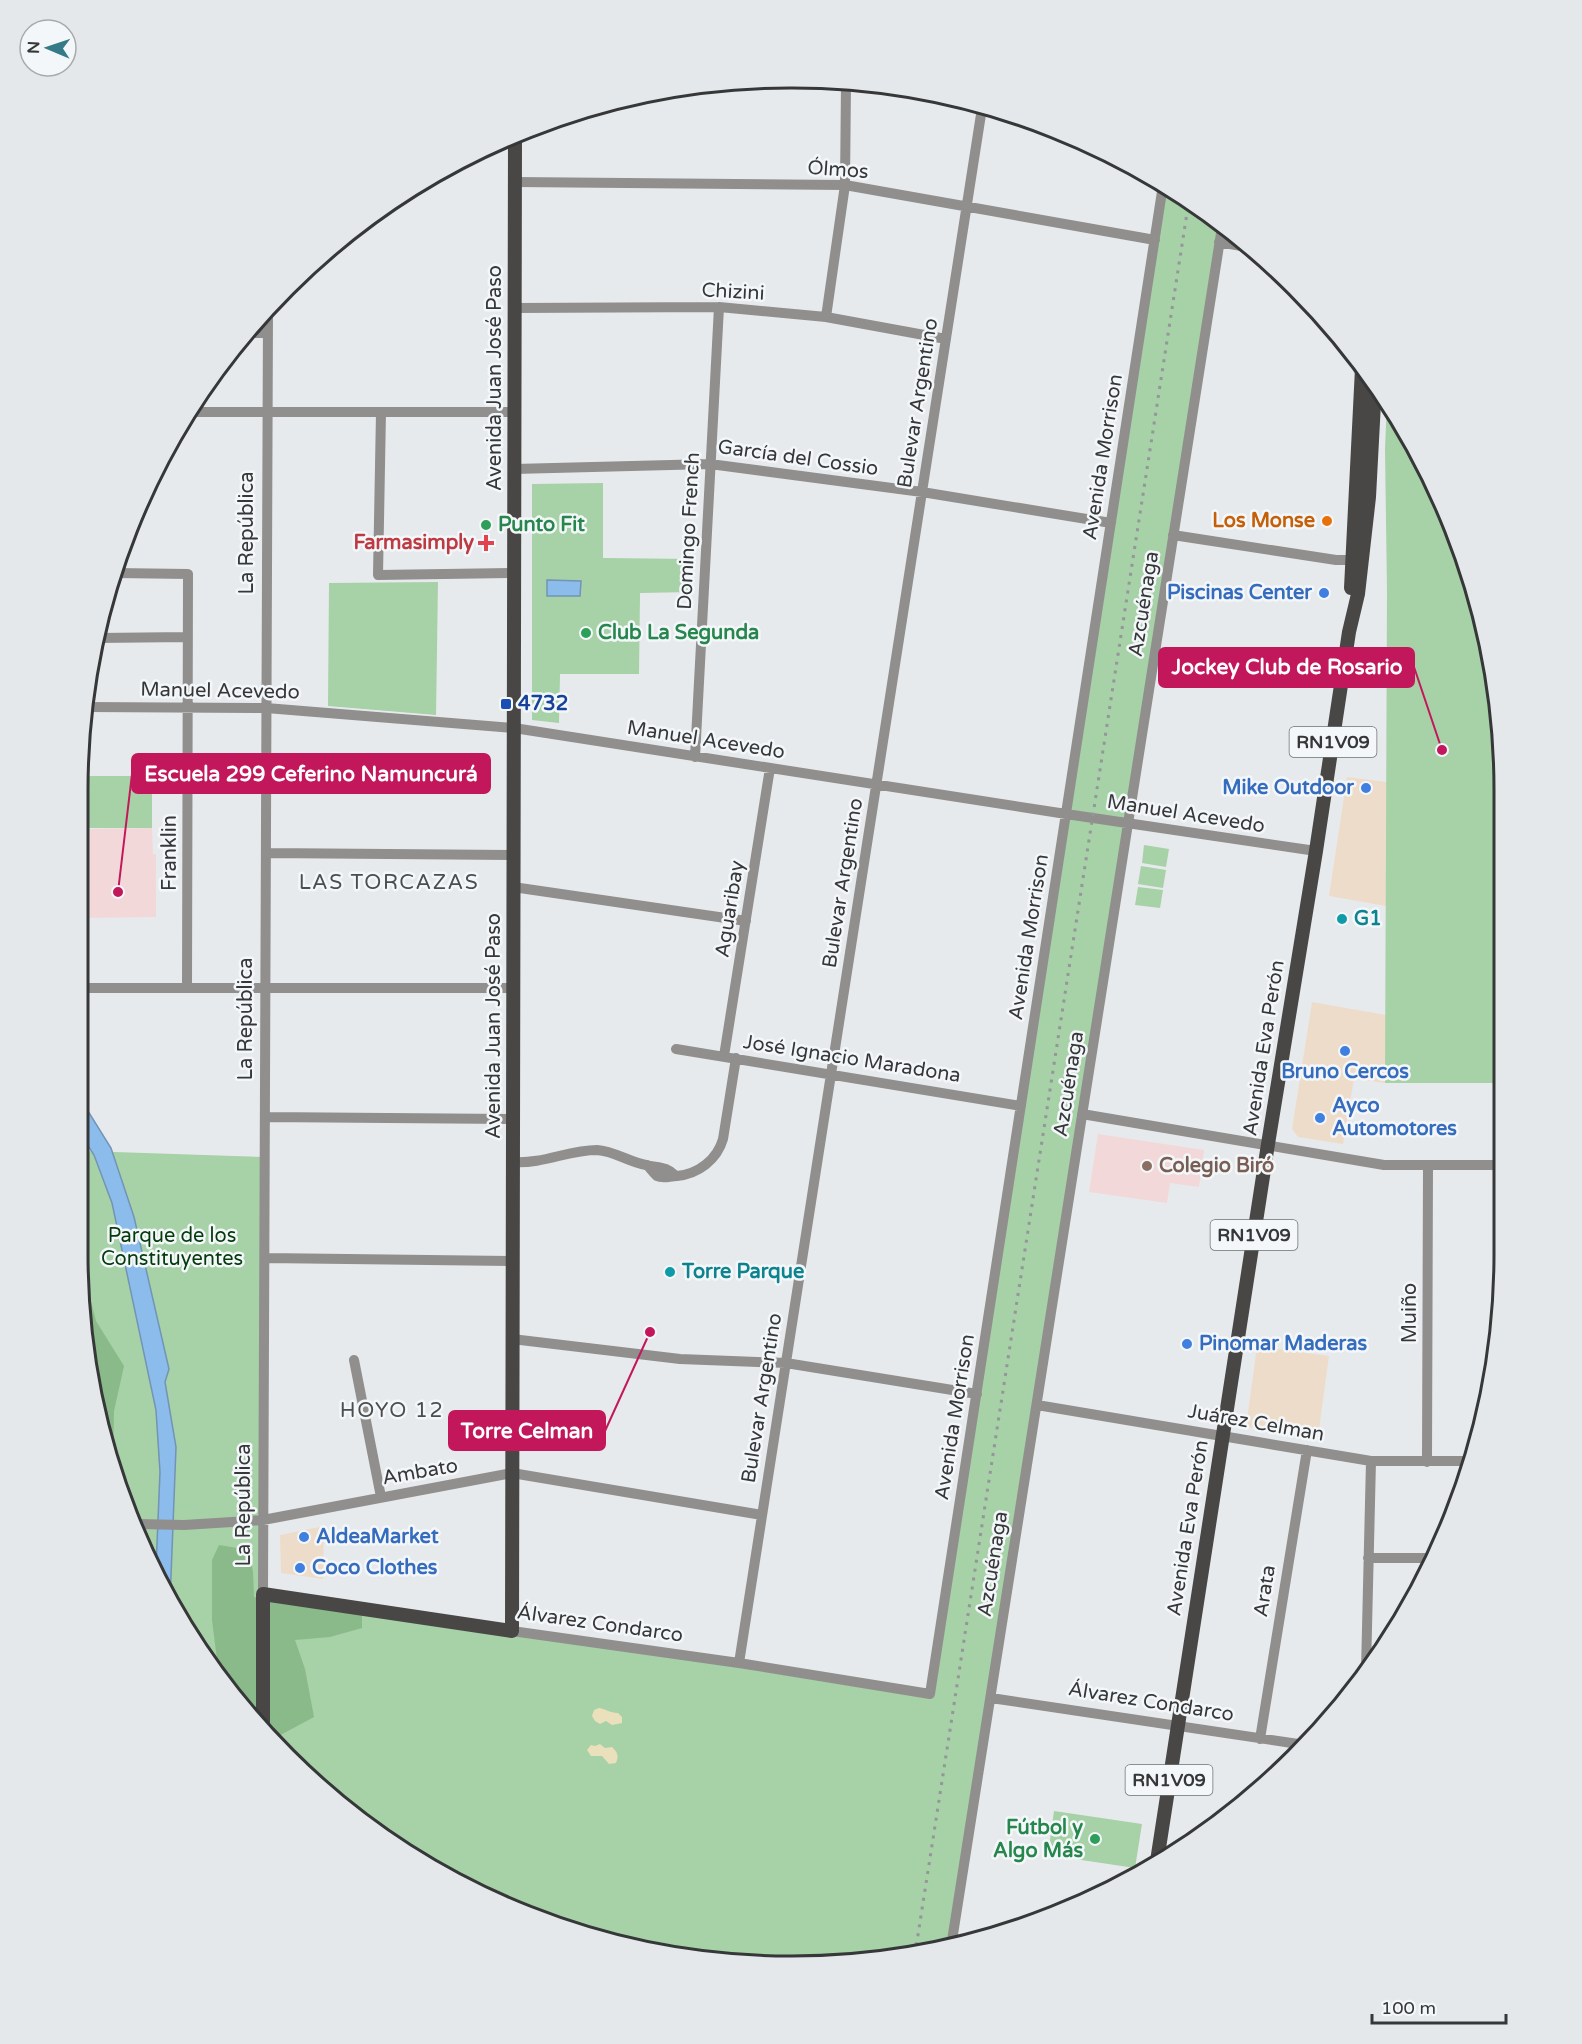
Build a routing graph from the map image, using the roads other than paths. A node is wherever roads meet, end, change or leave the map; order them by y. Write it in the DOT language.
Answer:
graph roads {
  1 [pos="846,91"];
  2 [pos="981,115"];
  3 [pos="515,145"];
  4 [pos="515,182"];
  5 [pos="845,185"];
  6 [pos="1162,195"];
  7 [pos="967,207"];
  8 [pos="1220,235"];
  9 [pos="1155,240"];
  10 [pos="1219,242"];
  11 [pos="1231,244"];
  12 [pos="515,308"];
  13 [pos="719,308"];
  14 [pos="826,317"];
  15 [pos="268,323"];
  16 [pos="259,333"];
  17 [pos="268,333"];
  18 [pos="946,339"];
  19 [pos="1362,382"];
  20 [pos="1374,400"];
  21 [pos="200,412"];
  22 [pos="267,412"];
  23 [pos="381,412"];
  24 [pos="515,412"];
  25 [pos="710,464"];
  26 [pos="514,469"];
  27 [pos="922,492"];
  28 [pos="1111,523"];
  29 [pos="1173,534"];
  30 [pos="1357,560"];
  31 [pos="123,573"];
  32 [pos="514,573"];
  33 [pos="188,637"];
  34 [pos="106,638"];
  35 [pos="94,707"];
  36 [pos="188,707"];
  37 [pos="266,708"];
  38 [pos="514,728"];
  39 [pos="695,757"];
  40 [pos="770,768"];
  41 [pos="876,785"];
  42 [pos="1066,814"];
  43 [pos="1128,823"];
  44 [pos="1316,851"];
  45 [pos="266,853"];
  46 [pos="514,855"];
  47 [pos="513,887"];
  48 [pos="746,921"];
  49 [pos="88,988"];
  50 [pos="187,988"];
  51 [pos="265,988"];
  52 [pos="513,988"];
  53 [pos="676,1049"];
  54 [pos="724,1056"];
  55 [pos="736,1058"];
  56 [pos="831,1074"];
  57 [pos="1021,1106"];
  58 [pos="1082,1114"];
  59 [pos="265,1117"];
  60 [pos="513,1119"];
  61 [pos="1268,1144"];
  62 [pos="513,1162"];
  63 [pos="1428,1165"];
  64 [pos="1494,1165"];
  65 [pos="265,1258"];
  66 [pos="513,1261"];
  67 [pos="512,1339"];
  68 [pos="354,1360"];
  69 [pos="786,1363"];
  70 [pos="977,1394"];
  71 [pos="1036,1405"];
  72 [pos="1222,1435"];
  73 [pos="1307,1450"];
  74 [pos="1371,1461"];
  75 [pos="1462,1461"];
  76 [pos="1427,1462"];
  77 [pos="512,1473"];
  78 [pos="381,1497"];
  79 [pos="762,1515"];
  80 [pos="263,1520"];
  81 [pos="143,1524"];
  82 [pos="1368,1558"];
  83 [pos="1424,1558"];
  84 [pos="263,1594"];
  85 [pos="512,1631"];
  86 [pos="1372,1648"];
  87 [pos="739,1663"];
  88 [pos="930,1694"];
  89 [pos="991,1698"];
  90 [pos="263,1716"];
  91 [pos="1178,1726"];
  92 [pos="1260,1739"];
  93 [pos="1294,1744"];
  94 [pos="1159,1851"];
  95 [pos="953,1937"];
  1 -- 5 [label="street"];
  2 -- 7 [label="street, Bulevar Argentino"];
  3 -- 4 [label="main road, Avenida Juan José Paso"];
  4 -- 5 [label="street, Ólmos"];
  4 -- 12 [label="main road, Avenida Juan José Paso"];
  5 -- 7 [label="street, Ólmos"];
  5 -- 14 [label="street"];
  6 -- 9 [label="street, Avenida Morrison"];
  7 -- 9 [label="street, Ólmos"];
  7 -- 18 [label="street, Bulevar Argentino"];
  8 -- 10 [label="street, Azcuénaga"];
  9 -- 28 [label="street, Avenida Morrison"];
  10 -- 11 [label="street"];
  10 -- 29 [label="street, Azcuénaga"];
  12 -- 13 [label="street, Chizini"];
  12 -- 24 [label="main road, Avenida Juan José Paso"];
  13 -- 14 [label="street, Chizini"];
  13 -- 25 [label="street, Domingo French"];
  14 -- 18 [label="street, Chizini"];
  15 -- 17 [label="street, La República"];
  16 -- 17 [label="street"];
  17 -- 22 [label="street, La República"];
  18 -- 27 [label="street, Bulevar Argentino"];
  19 -- 30 [label="main road, Avenida Eva Perón / RN1V09"];
  20 -- 30 [label="main road, Avenida Eva Perón / RN1V09"];
  21 -- 22 [label="street"];
  22 -- 23 [label="street"];
  22 -- 37 [label="street, La República"];
  23 -- 24 [label="street"];
  23 -- 32 [label="street"];
  24 -- 26 [label="main road, Avenida Juan José Paso"];
  25 -- 26 [label="street, García del Cossio"];
  25 -- 27 [label="street, García del Cossio"];
  25 -- 39 [label="street, Domingo French"];
  26 -- 32 [label="main road, Avenida Juan José Paso"];
  27 -- 28 [label="street, García del Cossio"];
  27 -- 41 [label="street, Bulevar Argentino"];
  28 -- 42 [label="street, Avenida Morrison"];
  29 -- 30 [label="street"];
  29 -- 43 [label="street, Azcuénaga"];
  30 -- 44 [label="main road, Avenida Eva Perón / RN1V09"];
  31 -- 33 [label="street, Franklin"];
  32 -- 38 [label="main road, Avenida Juan José Paso"];
  33 -- 34 [label="street"];
  33 -- 36 [label="street, Franklin"];
  35 -- 36 [label="street, Manuel Acevedo"];
  36 -- 37 [label="street, Manuel Acevedo"];
  36 -- 50 [label="street, Franklin"];
  37 -- 38 [label="street, Manuel Acevedo"];
  37 -- 45 [label="street, La República"];
  38 -- 39 [label="street, Manuel Acevedo"];
  38 -- 46 [label="main road, Avenida Juan José Paso"];
  39 -- 40 [label="street, Manuel Acevedo"];
  40 -- 41 [label="street, Manuel Acevedo"];
  40 -- 48 [label="street, Aguaribay"];
  41 -- 42 [label="street, Manuel Acevedo"];
  41 -- 56 [label="street, Bulevar Argentino"];
  42 -- 43 [label="street, Manuel Acevedo"];
  42 -- 57 [label="street, Avenida Morrison"];
  43 -- 44 [label="street, Manuel Acevedo"];
  43 -- 58 [label="street, Azcuénaga"];
  44 -- 61 [label="main road, Avenida Eva Perón / RN1V09"];
  45 -- 46 [label="street"];
  45 -- 51 [label="street, La República"];
  46 -- 47 [label="main road, Avenida Juan José Paso"];
  47 -- 48 [label="street"];
  47 -- 52 [label="main road, Avenida Juan José Paso"];
  48 -- 54 [label="street, Aguaribay"];
  49 -- 50 [label="street"];
  50 -- 51 [label="street"];
  51 -- 52 [label="street"];
  51 -- 59 [label="street, La República"];
  52 -- 60 [label="main road, Avenida Juan José Paso"];
  53 -- 54 [label="street, José Ignacio Maradona"];
  54 -- 55 [label="street, José Ignacio Maradona"];
  55 -- 56 [label="street, José Ignacio Maradona"];
  55 -- 62 [label="street"];
  56 -- 57 [label="street, José Ignacio Maradona"];
  56 -- 69 [label="street, Bulevar Argentino"];
  57 -- 70 [label="street, Avenida Morrison"];
  58 -- 61 [label="street"];
  58 -- 71 [label="street, Azcuénaga"];
  59 -- 60 [label="street"];
  59 -- 65 [label="street, La República"];
  60 -- 62 [label="main road, Avenida Juan José Paso"];
  61 -- 63 [label="street"];
  61 -- 72 [label="main road, Avenida Eva Perón / RN1V09"];
  62 -- 66 [label="main road, Avenida Juan José Paso"];
  63 -- 64 [label="street"];
  63 -- 76 [label="street, Muiño"];
  65 -- 66 [label="street"];
  65 -- 80 [label="street, La República"];
  66 -- 67 [label="main road, Avenida Juan José Paso"];
  67 -- 69 [label="street"];
  67 -- 77 [label="main road, Avenida Juan José Paso"];
  68 -- 78 [label="street"];
  69 -- 70 [label="street"];
  69 -- 79 [label="street, Bulevar Argentino"];
  70 -- 88 [label="street, Avenida Morrison"];
  71 -- 72 [label="street, Juárez Celman"];
  71 -- 89 [label="street, Azcuénaga"];
  72 -- 73 [label="street, Juárez Celman"];
  72 -- 91 [label="main road, Avenida Eva Perón / RN1V09"];
  73 -- 74 [label="street, Juárez Celman"];
  73 -- 92 [label="street, Arata"];
  74 -- 76 [label="street, Juárez Celman"];
  74 -- 82 [label="street"];
  75 -- 76 [label="street, Juárez Celman"];
  77 -- 78 [label="street, Ambato"];
  77 -- 79 [label="street, Ambato"];
  77 -- 85 [label="main road, Avenida Juan José Paso"];
  78 -- 80 [label="street, Ambato"];
  79 -- 87 [label="street, Bulevar Argentino"];
  80 -- 81 [label="street"];
  80 -- 84 [label="street, La República"];
  82 -- 83 [label="street"];
  82 -- 86 [label="street"];
  84 -- 85 [label="main road, Álvarez Condarco"];
  84 -- 90 [label="main road, La República"];
  85 -- 87 [label="street, Álvarez Condarco"];
  87 -- 88 [label="street, Álvarez Condarco"];
  89 -- 91 [label="street, Álvarez Condarco"];
  89 -- 95 [label="street, Azcuénaga"];
  91 -- 92 [label="street, Álvarez Condarco"];
  91 -- 94 [label="main road, Avenida Eva Perón / RN1V09"];
  92 -- 93 [label="street, Álvarez Condarco"];
}
